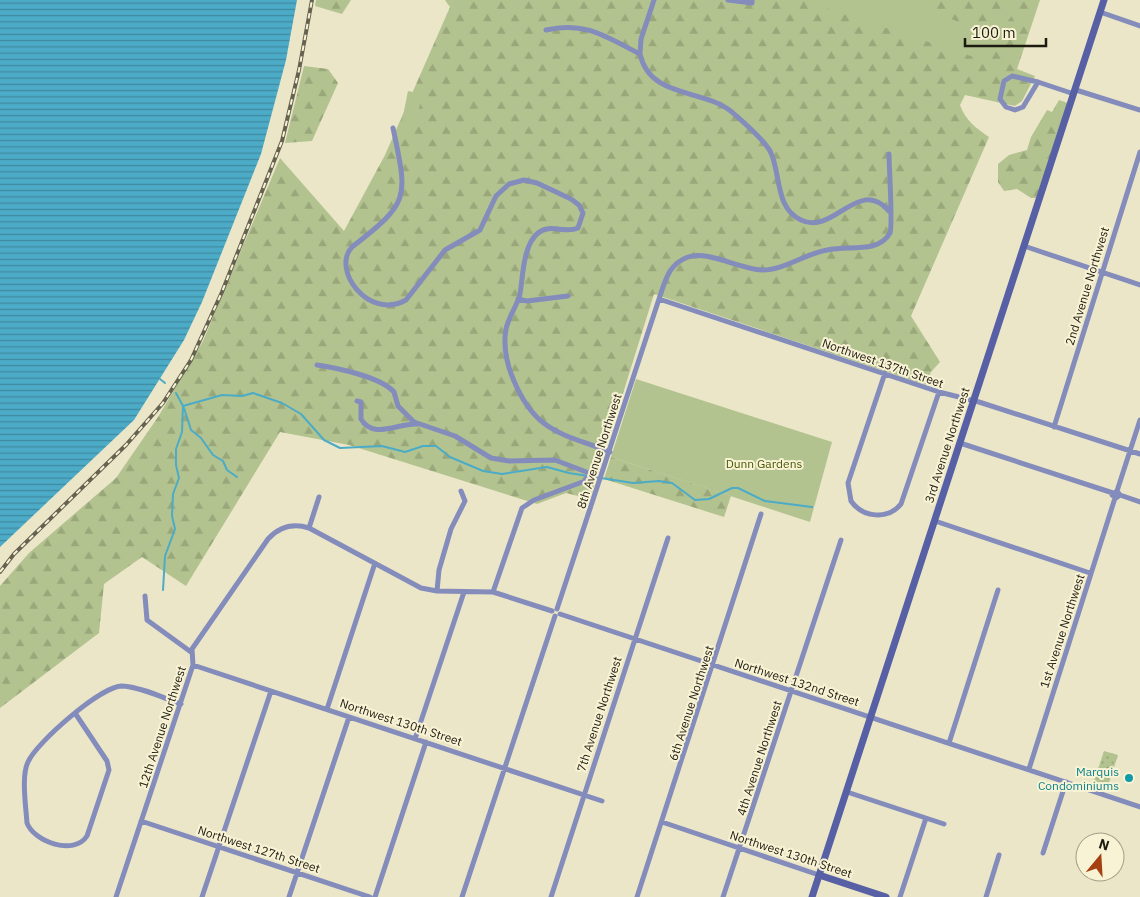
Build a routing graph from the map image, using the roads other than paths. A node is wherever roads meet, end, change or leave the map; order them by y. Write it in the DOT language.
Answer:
graph roads {
  1 [pos="654,0"];
  2 [pos="728,0"];
  3 [pos="1104,0"];
  4 [pos="752,2"];
  5 [pos="1100,12"];
  6 [pos="1140,26"];
  7 [pos="546,30"];
  8 [pos="640,54"];
  9 [pos="1038,82"];
  10 [pos="1075,92"];
  11 [pos="1140,110"];
  12 [pos="393,128"];
  13 [pos="1140,152"];
  14 [pos="889,154"];
  15 [pos="889,211"];
  16 [pos="1024,246"];
  17 [pos="1102,272"];
  18 [pos="1140,285"];
  19 [pos="568,296"];
  20 [pos="518,299"];
  21 [pos="659,299"];
  22 [pos="317,365"];
  23 [pos="884,373"];
  24 [pos="939,392"];
  25 [pos="357,401"];
  26 [pos="973,401"];
  27 [pos="1140,420"];
  28 [pos="420,425"];
  29 [pos="1054,426"];
  30 [pos="960,443"];
  31 [pos="1130,451"];
  32 [pos="1140,454"];
  33 [pos="609,455"];
  34 [pos="461,491"];
  35 [pos="1116,495"];
  36 [pos="318,497"];
  37 [pos="1140,502"];
  38 [pos="761,514"];
  39 [pos="935,521"];
  40 [pos="281,528"];
  41 [pos="309,528"];
  42 [pos="668,538"];
  43 [pos="841,540"];
  44 [pos="374,563"];
  45 [pos="1090,573"];
  46 [pos="998,590"];
  47 [pos="437,591"];
  48 [pos="464,592"];
  49 [pos="493,592"];
  50 [pos="145,596"];
  51 [pos="556,613"];
  52 [pos="634,638"];
  53 [pos="191,652"];
  54 [pos="193,665"];
  55 [pos="714,665"];
  56 [pos="271,691"];
  57 [pos="792,691"];
  58 [pos="180,704"];
  59 [pos="327,710"];
  60 [pos="75,713"];
  61 [pos="349,717"];
  62 [pos="871,717"];
  63 [pos="415,739"];
  64 [pos="426,742"];
  65 [pos="948,742"];
  66 [pos="505,768"];
  67 [pos="1029,769"];
  68 [pos="1066,782"];
  69 [pos="846,792"];
  70 [pos="584,795"];
  71 [pos="602,801"];
  72 [pos="1140,807"];
  73 [pos="926,818"];
  74 [pos="141,820"];
  75 [pos="662,822"];
  76 [pos="944,824"];
  77 [pos="219,847"];
  78 [pos="739,849"];
  79 [pos="1043,853"];
  80 [pos="1000,855"];
  81 [pos="297,873"];
  82 [pos="819,875"];
  83 [pos="116,897"];
  84 [pos="202,897"];
  85 [pos="289,897"];
  86 [pos="370,897"];
  87 [pos="375,897"];
  88 [pos="462,897"];
  89 [pos="551,897"];
  90 [pos="638,897"];
  91 [pos="723,897"];
  92 [pos="812,897"];
  93 [pos="886,897"];
  94 [pos="900,897"];
  95 [pos="986,897"];
  1 -- 8 [label="street"];
  2 -- 4 [label="street"];
  3 -- 5 [label="street, 3rd Avenue Northwest"];
  5 -- 6 [label="street"];
  5 -- 10 [label="street, 3rd Avenue Northwest"];
  7 -- 8 [label="street"];
  8 -- 15 [label="street"];
  9 -- 9 [label="street"];
  9 -- 10 [label="street"];
  10 -- 11 [label="street"];
  10 -- 16 [label="street, 3rd Avenue Northwest"];
  12 -- 20 [label="street"];
  13 -- 17 [label="street, 2nd Avenue Northwest"];
  14 -- 15 [label="street, 8th Avenue Northwest"];
  15 -- 21 [label="street, 8th Avenue Northwest"];
  16 -- 17 [label="street"];
  16 -- 26 [label="street, 3rd Avenue Northwest"];
  17 -- 18 [label="street"];
  17 -- 29 [label="street, 2nd Avenue Northwest"];
  19 -- 20 [label="street"];
  20 -- 33 [label="street"];
  21 -- 23 [label="street, Northwest 137th Street"];
  21 -- 33 [label="street, 8th Avenue Northwest"];
  22 -- 28 [label="street"];
  23 -- 24 [label="street, Northwest 137th Street"];
  23 -- 24 [label="street"];
  24 -- 26 [label="street, Northwest 137th Street"];
  25 -- 28 [label="street"];
  26 -- 29 [label="street, Northwest 137th Street"];
  26 -- 30 [label="street, 3rd Avenue Northwest"];
  27 -- 31 [label="street, 1st Avenue Northwest"];
  28 -- 49 [label="street"];
  29 -- 31 [label="street, Northwest 137th Street"];
  30 -- 35 [label="street"];
  30 -- 39 [label="street, 3rd Avenue Northwest"];
  31 -- 32 [label="street, Northwest 137th Street"];
  31 -- 35 [label="street, 1st Avenue Northwest"];
  33 -- 51 [label="street, 8th Avenue Northwest"];
  34 -- 47 [label="street"];
  35 -- 37 [label="street"];
  35 -- 45 [label="street, 1st Avenue Northwest"];
  36 -- 41 [label="street"];
  38 -- 55 [label="street, 6th Avenue Northwest"];
  39 -- 45 [label="street"];
  39 -- 62 [label="street, 3rd Avenue Northwest"];
  40 -- 41 [label="street, Northwest 132nd Street"];
  40 -- 53 [label="street, 12th Avenue Northwest"];
  41 -- 44 [label="street, Northwest 132nd Street"];
  42 -- 52 [label="street, 7th Avenue Northwest"];
  43 -- 57 [label="street, 4th Avenue Northwest"];
  44 -- 47 [label="street, Northwest 132nd Street"];
  44 -- 59 [label="street"];
  45 -- 67 [label="street, 1st Avenue Northwest"];
  46 -- 65 [label="street"];
  47 -- 48 [label="street, Northwest 132nd Street"];
  48 -- 49 [label="street, Northwest 132nd Street"];
  48 -- 63 [label="street"];
  49 -- 51 [label="street, Northwest 132nd Street"];
  50 -- 53 [label="street"];
  51 -- 52 [label="street, Northwest 132nd Street"];
  51 -- 66 [label="street, 8th Avenue Northwest"];
  52 -- 55 [label="street, Northwest 132nd Street"];
  52 -- 70 [label="street, 7th Avenue Northwest"];
  53 -- 54 [label="street, 12th Avenue Northwest"];
  54 -- 56 [label="street, Northwest 130th Street"];
  54 -- 58 [label="street, 12th Avenue Northwest"];
  55 -- 57 [label="street, Northwest 132nd Street"];
  55 -- 75 [label="street, 6th Avenue Northwest"];
  56 -- 59 [label="street, Northwest 130th Street"];
  56 -- 77 [label="street"];
  57 -- 62 [label="street, Northwest 132nd Street"];
  57 -- 78 [label="street, 4th Avenue Northwest"];
  58 -- 60 [label="street"];
  58 -- 74 [label="street, 12th Avenue Northwest"];
  59 -- 61 [label="street, Northwest 130th Street"];
  60 -- 60 [label="street"];
  61 -- 63 [label="street, Northwest 130th Street"];
  61 -- 81 [label="street"];
  62 -- 65 [label="street, Northwest 132nd Street"];
  62 -- 69 [label="street, 3rd Avenue Northwest"];
  63 -- 64 [label="street, Northwest 130th Street"];
  64 -- 66 [label="street, Northwest 130th Street"];
  64 -- 87 [label="street"];
  65 -- 67 [label="street, Northwest 132nd Street"];
  66 -- 70 [label="street, Northwest 130th Street"];
  66 -- 88 [label="street, 8th Avenue Northwest"];
  67 -- 68 [label="street, Northwest 132nd Street"];
  68 -- 72 [label="street, Northwest 132nd Street"];
  68 -- 79 [label="street"];
  69 -- 73 [label="street"];
  69 -- 82 [label="street, 3rd Avenue Northwest"];
  70 -- 71 [label="street, Northwest 130th Street"];
  70 -- 89 [label="street, 7th Avenue Northwest"];
  73 -- 76 [label="street"];
  73 -- 94 [label="street"];
  74 -- 77 [label="street, Northwest 127th Street"];
  74 -- 83 [label="street, 12th Avenue Northwest"];
  75 -- 78 [label="street, Northwest 130th Street"];
  75 -- 90 [label="street, 6th Avenue Northwest"];
  77 -- 81 [label="street, Northwest 127th Street"];
  77 -- 84 [label="street"];
  78 -- 82 [label="street, Northwest 130th Street"];
  78 -- 91 [label="street, 4th Avenue Northwest"];
  80 -- 95 [label="street"];
  81 -- 85 [label="street"];
  81 -- 86 [label="street, Northwest 127th Street"];
  82 -- 92 [label="street, 3rd Avenue Northwest"];
  82 -- 93 [label="street, Northwest 130th Street"];
}
